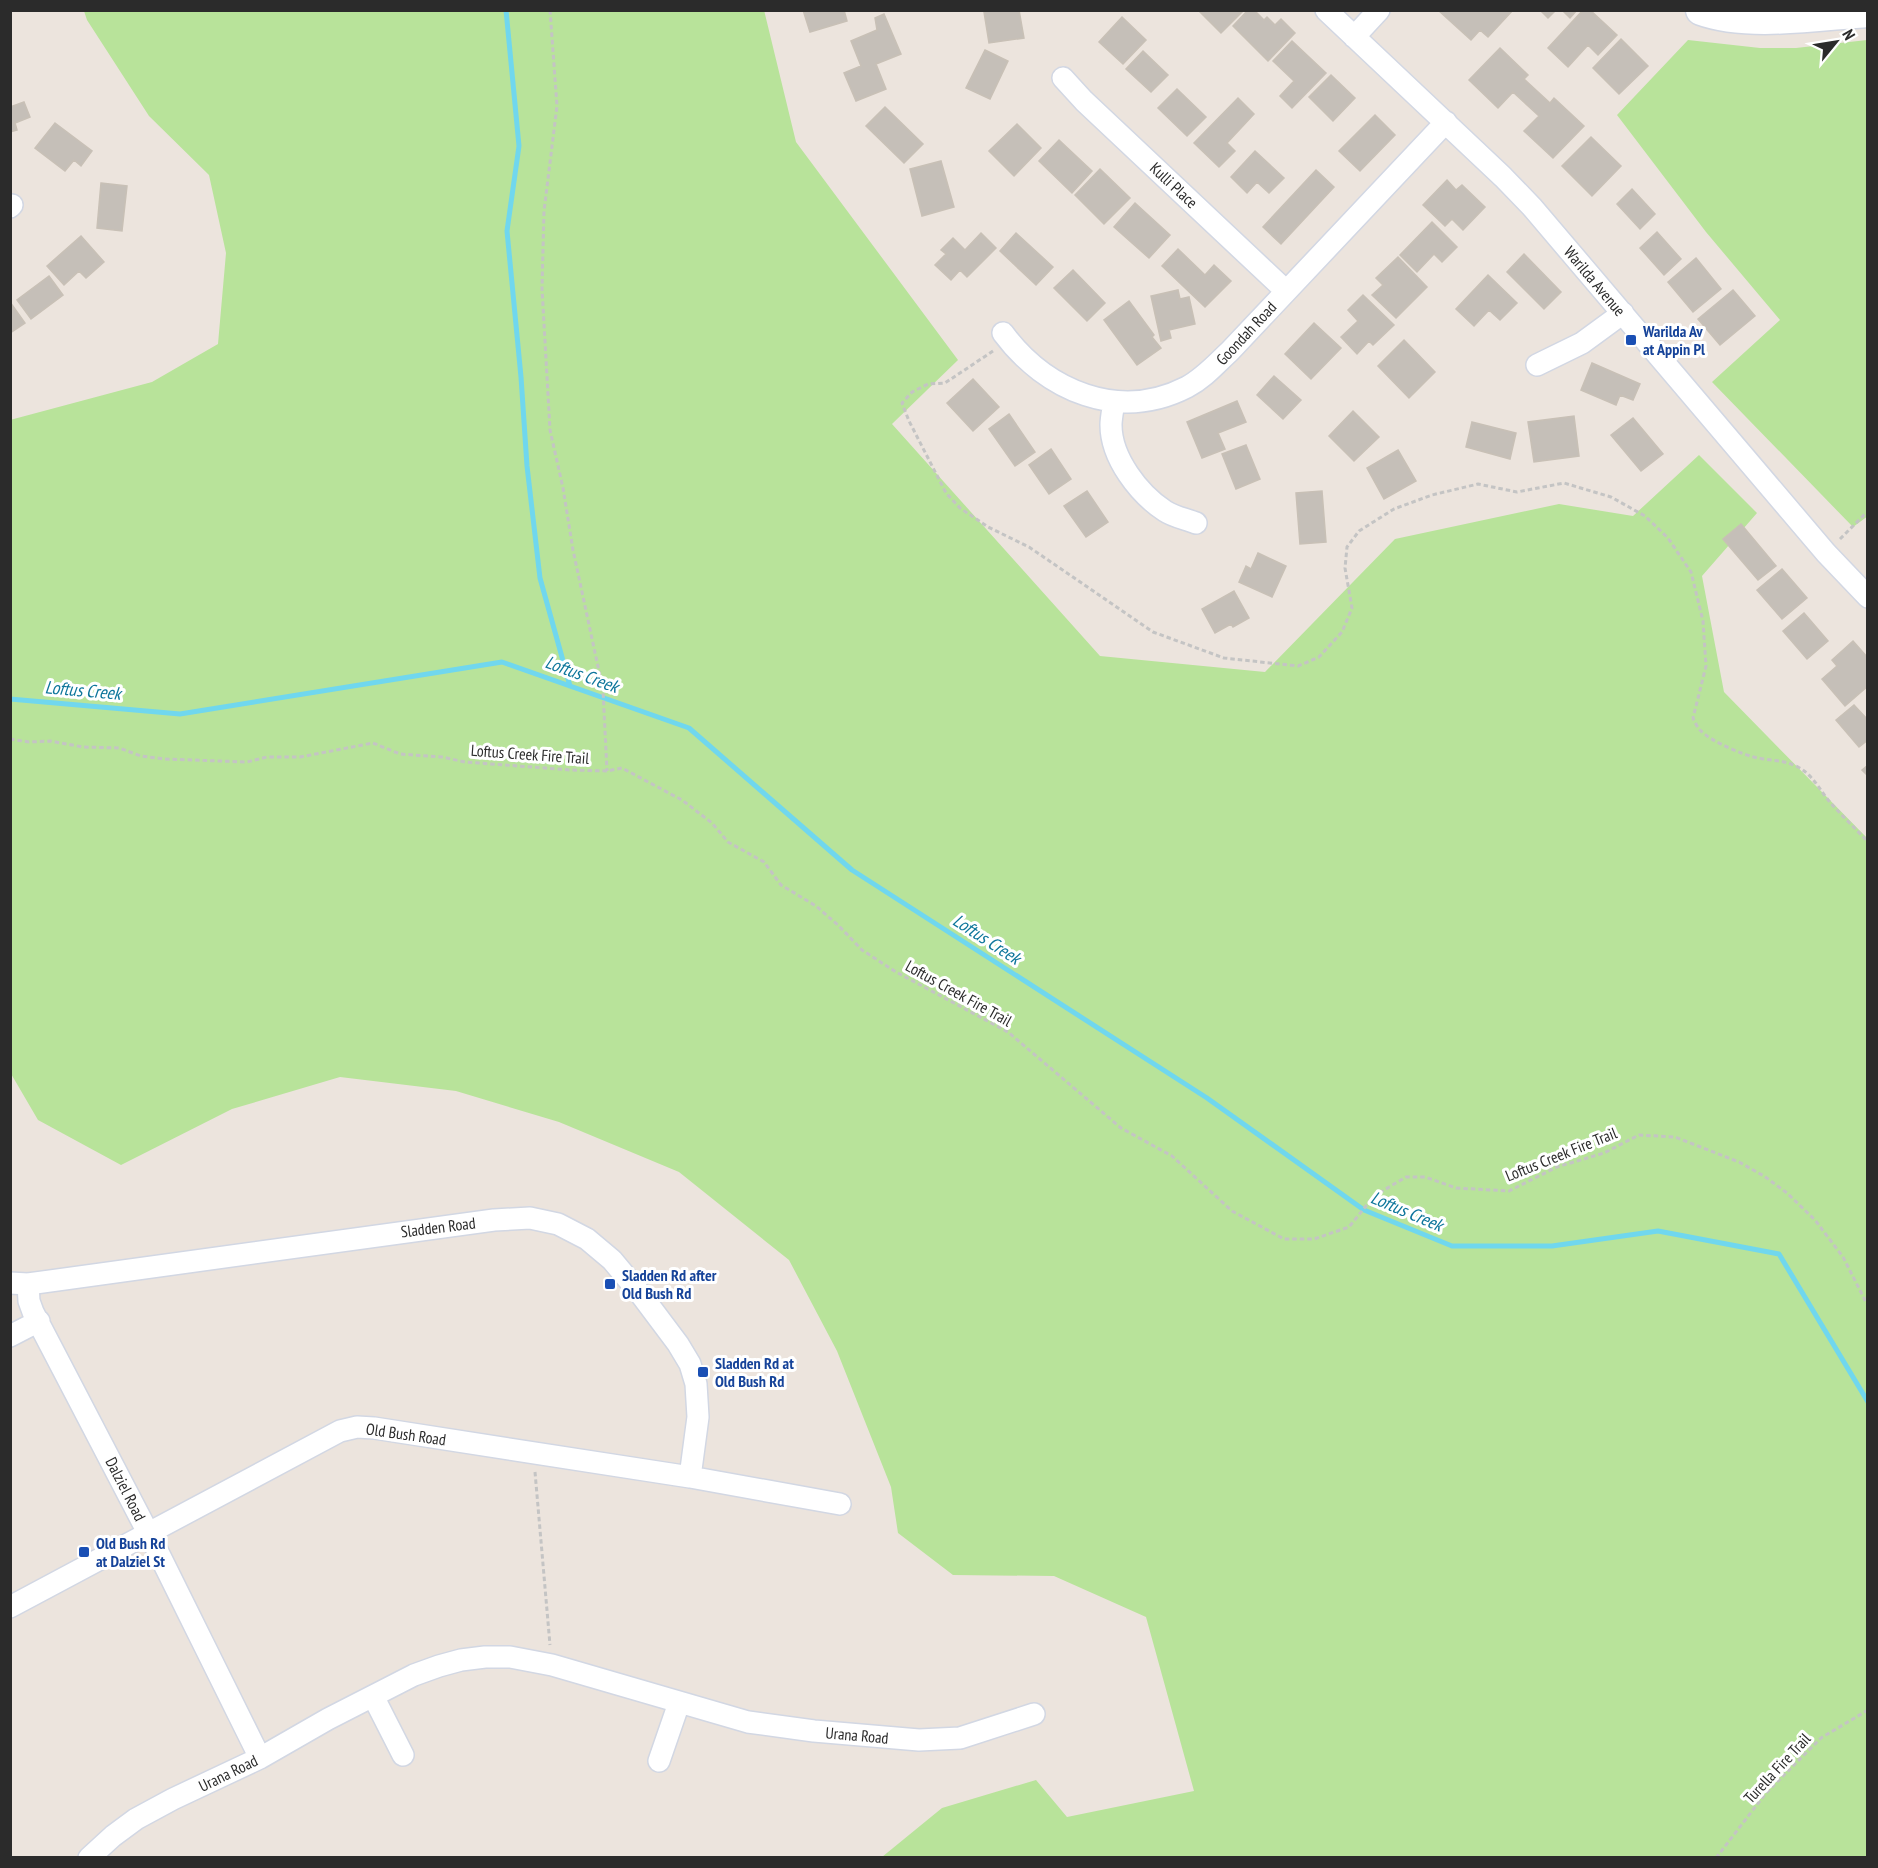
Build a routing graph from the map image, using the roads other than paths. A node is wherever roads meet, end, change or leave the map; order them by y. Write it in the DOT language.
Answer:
graph roads {
  1 [pos="1326,10"];
  2 [pos="1379,10"];
  3 [pos="1701,10"];
  4 [pos="1868,12"];
  5 [pos="1354,37"];
  6 [pos="1063,78"];
  7 [pos="1446,122"];
  8 [pos="1286,291"];
  9 [pos="1623,314"];
  10 [pos="1006,337"];
  11 [pos="1537,365"];
  12 [pos="1114,402"];
  13 [pos="1196,523"];
  14 [pos="1868,597"];
  15 [pos="19,1284"];
  16 [pos="39,1321"];
  17 [pos="10,1335"];
  18 [pos="690,1478"];
  19 [pos="840,1504"];
  20 [pos="148,1532"];
  21 [pos="10,1607"];
  22 [pos="373,1696"];
  23 [pos="679,1703"];
  24 [pos="1034,1714"];
  25 [pos="404,1755"];
  26 [pos="260,1758"];
  27 [pos="659,1761"];
  28 [pos="89,1857"];
  1 -- 5 [label="street, Warilda Avenue"];
  2 -- 5 [label="street"];
  3 -- 4 [label="street"];
  5 -- 7 [label="street, Warilda Avenue"];
  6 -- 8 [label="street, Kulli Place"];
  7 -- 8 [label="street, Goondah Road"];
  7 -- 9 [label="street, Warilda Avenue"];
  8 -- 12 [label="street, Goondah Road"];
  9 -- 11 [label="street"];
  9 -- 14 [label="street, Warilda Avenue"];
  10 -- 12 [label="street, Goondah Road"];
  12 -- 13 [label="street"];
  15 -- 16 [label="street, Dalziel Road"];
  15 -- 18 [label="street, Sladden Road"];
  16 -- 17 [label="street"];
  16 -- 20 [label="street, Dalziel Road"];
  18 -- 19 [label="street, Old Bush Road"];
  18 -- 20 [label="street, Old Bush Road"];
  20 -- 21 [label="street, Old Bush Road"];
  20 -- 26 [label="street, Dalziel Road"];
  22 -- 23 [label="street, Urana Road"];
  22 -- 25 [label="street"];
  22 -- 26 [label="street, Urana Road"];
  23 -- 24 [label="street, Urana Road"];
  23 -- 27 [label="street"];
  26 -- 28 [label="street, Urana Road"];
}
